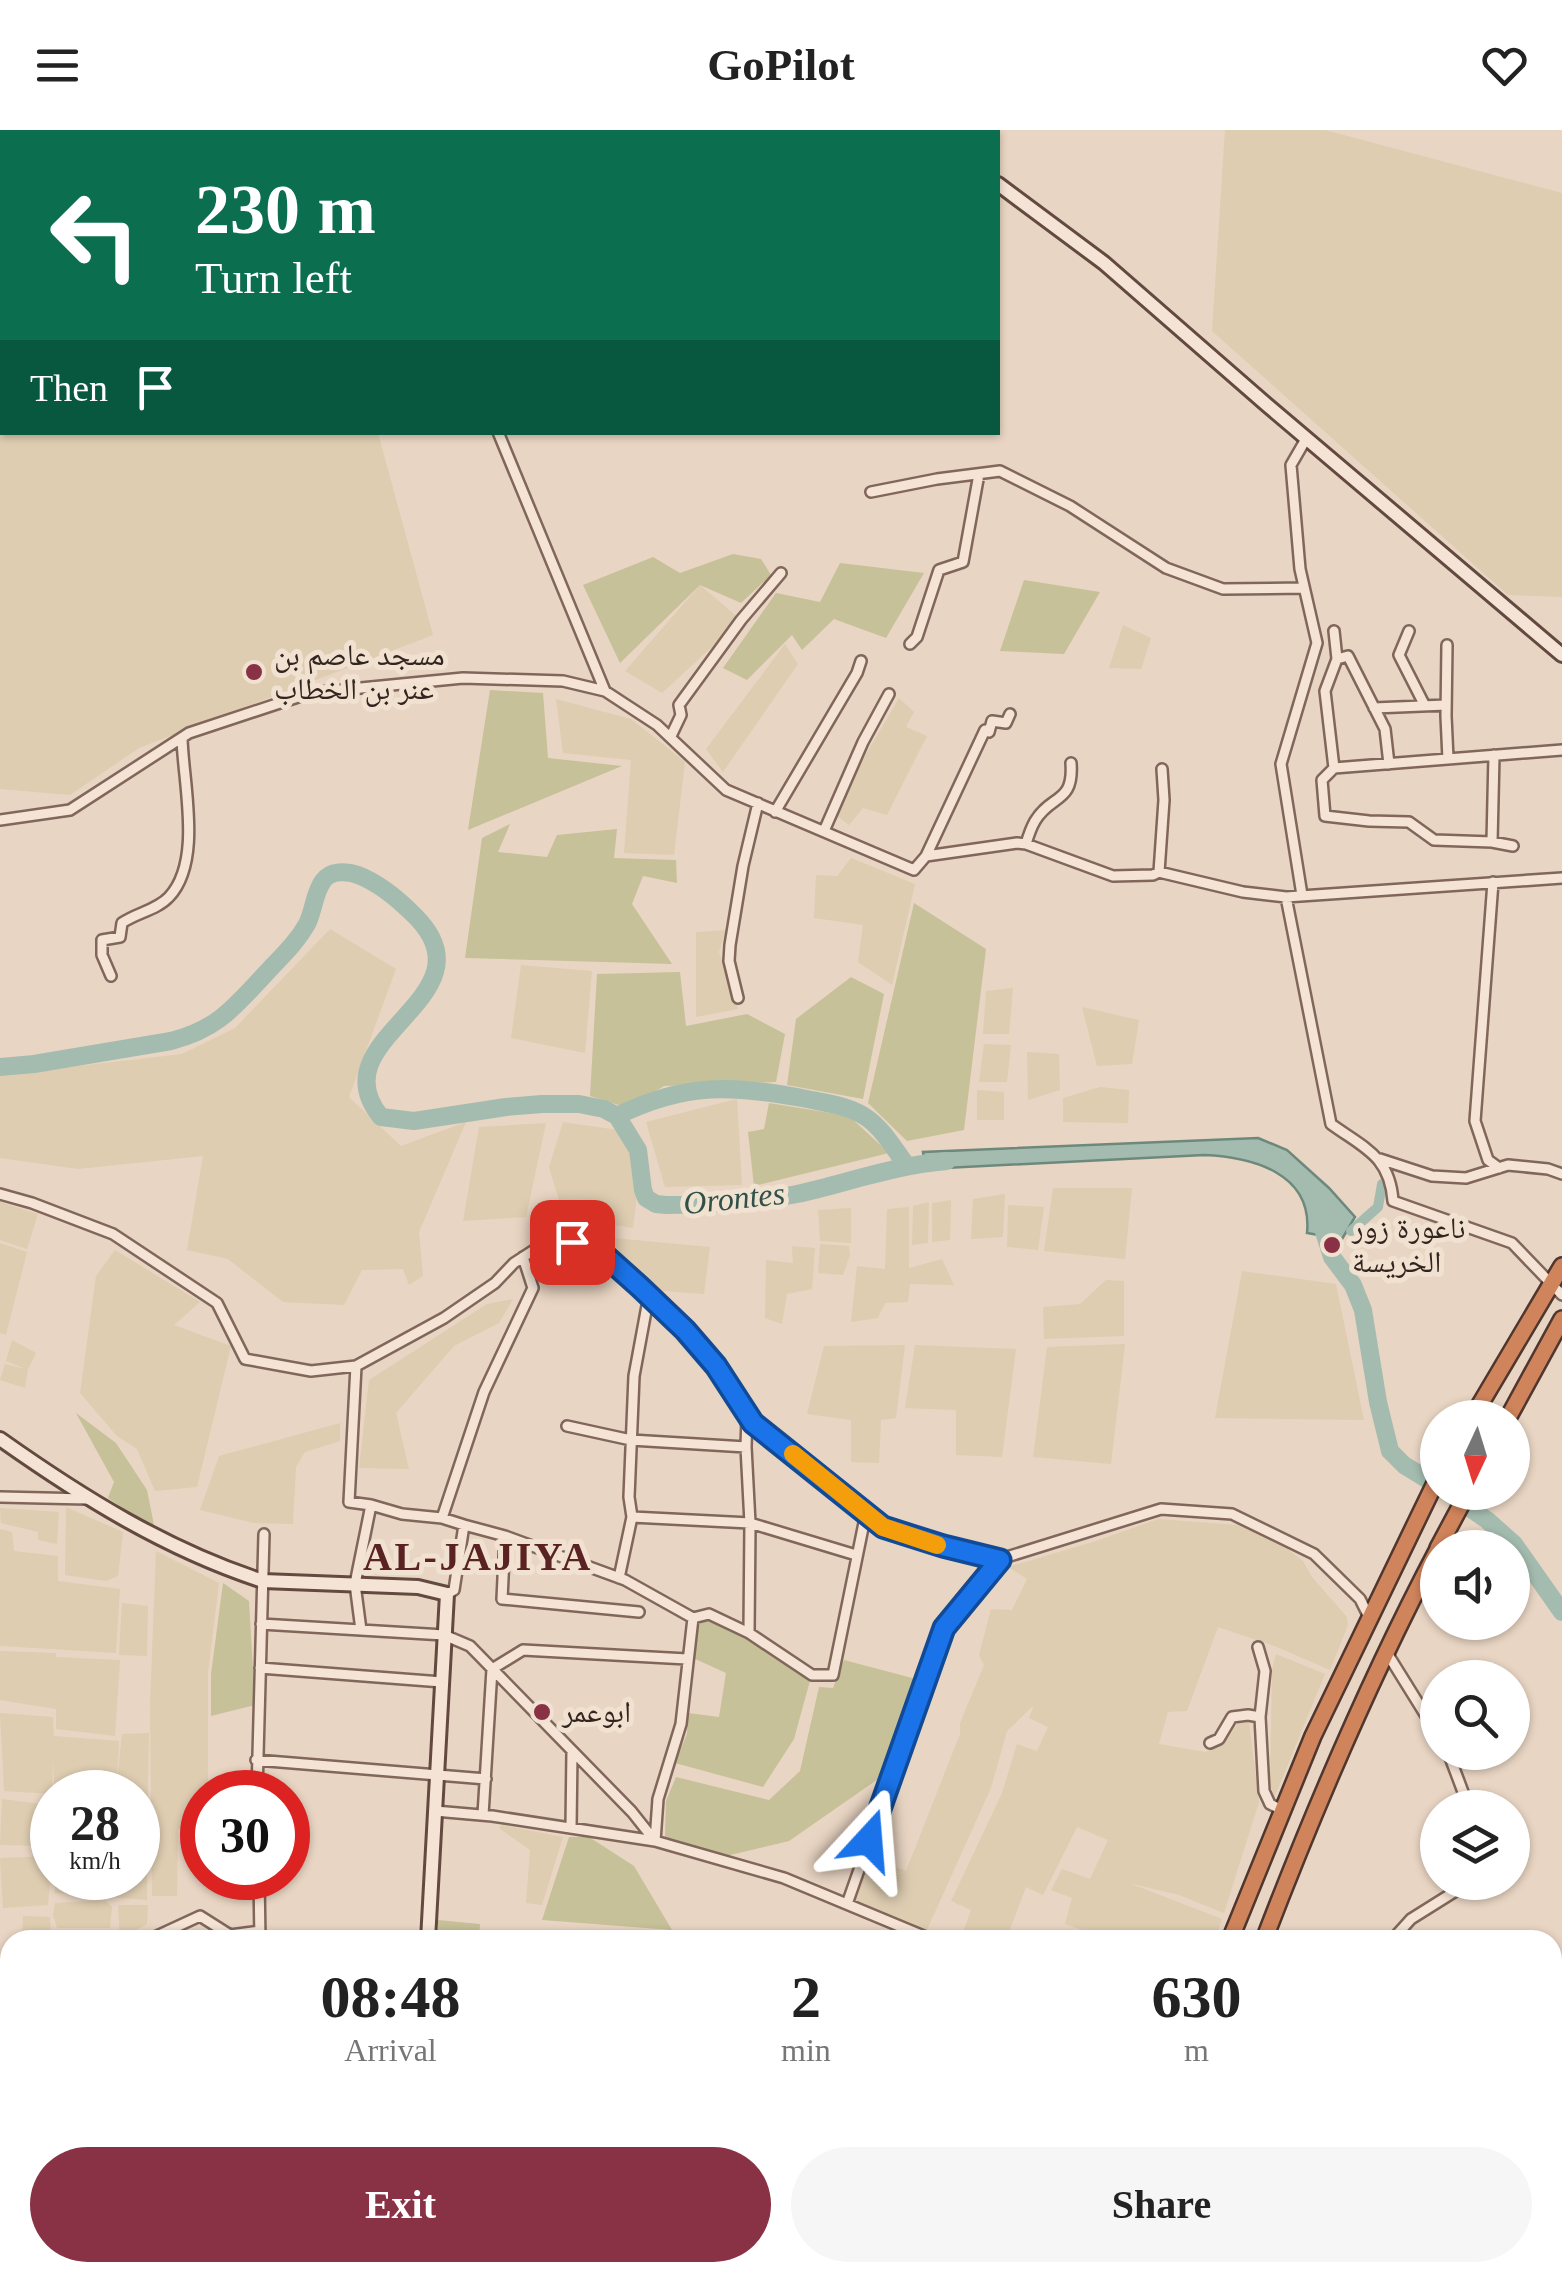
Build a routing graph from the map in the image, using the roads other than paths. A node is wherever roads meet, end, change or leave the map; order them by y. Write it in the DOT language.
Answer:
graph roads {
  1 [pos="1000,185"];
  2 [pos="499,435"];
  3 [pos="1306,439"];
  4 [pos="978,474"];
  5 [pos="871,492"];
  6 [pos="781,573"];
  7 [pos="1304,588"];
  8 [pos="1334,631"];
  9 [pos="1409,631"];
  10 [pos="910,644"];
  11 [pos="1447,644"];
  12 [pos="1562,655"];
  13 [pos="1337,659"];
  14 [pos="861,661"];
  15 [pos="605,691"];
  16 [pos="890,694"];
  17 [pos="1446,705"];
  18 [pos="1425,706"];
  19 [pos="1374,708"];
  20 [pos="1010,714"];
  21 [pos="670,736"];
  22 [pos="182,738"];
  23 [pos="1562,750"];
  24 [pos="1494,755"];
  25 [pos="1448,759"];
  26 [pos="1071,763"];
  27 [pos="1389,764"];
  28 [pos="1334,768"];
  29 [pos="1162,769"];
  30 [pos="758,803"];
  31 [pos="775,812"];
  32 [pos="0,820"];
  33 [pos="824,831"];
  34 [pos="1492,842"];
  35 [pos="1026,844"];
  36 [pos="1512,846"];
  37 [pos="926,856"];
  38 [pos="1159,872"];
  39 [pos="1562,878"];
  40 [pos="1494,882"];
  41 [pos="1302,895"];
  42 [pos="1286,896"];
  43 [pos="110,976"];
  44 [pos="738,998"];
  45 [pos="1380,1159"];
  46 [pos="1499,1168"];
  47 [pos="1562,1174"];
  48 [pos="0,1194"];
  49 [pos="524,1257"];
  50 [pos="1562,1266"];
  51 [pos="1557,1290"];
  52 [pos="649,1295"];
  53 [pos="1562,1319"];
  54 [pos="356,1366"];
  55 [pos="1484,1400"];
  56 [pos="1518,1400"];
  57 [pos="747,1414"];
  58 [pos="568,1426"];
  59 [pos="0,1439"];
  60 [pos="631,1440"];
  61 [pos="746,1447"];
  62 [pos="0,1497"];
  63 [pos="90,1499"];
  64 [pos="371,1506"];
  65 [pos="1420,1510"];
  66 [pos="866,1513"];
  67 [pos="442,1518"];
  68 [pos="632,1518"];
  69 [pos="750,1523"];
  70 [pos="464,1524"];
  71 [pos="264,1534"];
  72 [pos="505,1536"];
  73 [pos="856,1555"];
  74 [pos="1000,1560"];
  75 [pos="619,1578"];
  76 [pos="263,1582"];
  77 [pos="355,1584"];
  78 [pos="1420,1584"];
  79 [pos="447,1594"];
  80 [pos="640,1612"];
  81 [pos="1369,1617"];
  82 [pos="693,1618"];
  83 [pos="261,1624"];
  84 [pos="361,1630"];
  85 [pos="749,1633"];
  86 [pos="444,1635"];
  87 [pos="1258,1647"];
  88 [pos="1386,1651"];
  89 [pos="687,1659"];
  90 [pos="260,1668"];
  91 [pos="492,1670"];
  92 [pos="442,1682"];
  93 [pos="1420,1706"];
  94 [pos="1260,1717"];
  95 [pos="1210,1743"];
  96 [pos="572,1750"];
  97 [pos="256,1760"];
  98 [pos="256,1770"];
  99 [pos="437,1775"];
  100 [pos="486,1779"];
  101 [pos="1282,1810"];
  102 [pos="436,1811"];
  103 [pos="483,1815"];
  104 [pos="572,1828"];
  105 [pos="655,1841"];
  106 [pos="259,1900"];
  107 [pos="1441,1900"];
  108 [pos="846,1904"];
  109 [pos="170,1930"];
  110 [pos="222,1930"];
  111 [pos="260,1930"];
  112 [pos="429,1930"];
  113 [pos="910,1930"];
  114 [pos="1234,1930"];
  115 [pos="1268,1930"];
  116 [pos="1401,1930"];
  1 -- 3 [label="street"];
  2 -- 15 [label="street"];
  3 -- 7 [label="street"];
  3 -- 12 [label="street"];
  4 -- 5 [label="street"];
  4 -- 7 [label="street"];
  4 -- 10 [label="street"];
  6 -- 21 [label="street"];
  7 -- 41 [label="street"];
  8 -- 13 [label="street"];
  9 -- 18 [label="street"];
  11 -- 17 [label="street"];
  13 -- 19 [label="street"];
  13 -- 28 [label="street"];
  14 -- 31 [label="street"];
  15 -- 21 [label="street"];
  15 -- 22 [label="street"];
  16 -- 33 [label="street"];
  17 -- 18 [label="street"];
  17 -- 25 [label="street"];
  18 -- 19 [label="street"];
  19 -- 27 [label="street"];
  20 -- 37 [label="street"];
  21 -- 30 [label="street"];
  22 -- 32 [label="street"];
  22 -- 43 [label="street"];
  23 -- 24 [label="street"];
  24 -- 25 [label="street"];
  24 -- 34 [label="street"];
  25 -- 27 [label="street"];
  26 -- 35 [label="street"];
  27 -- 28 [label="street"];
  28 -- 34 [label="street"];
  29 -- 38 [label="street"];
  30 -- 31 [label="street"];
  30 -- 44 [label="street"];
  31 -- 33 [label="street"];
  33 -- 37 [label="street"];
  34 -- 36 [label="street"];
  35 -- 37 [label="street"];
  35 -- 38 [label="street"];
  38 -- 42 [label="street"];
  39 -- 40 [label="street"];
  40 -- 41 [label="street"];
  40 -- 46 [label="street"];
  41 -- 42 [label="street"];
  42 -- 45 [label="street"];
  45 -- 46 [label="street"];
  45 -- 51 [label="street"];
  46 -- 47 [label="street"];
  48 -- 54 [label="street"];
  49 -- 52 [label="street"];
  49 -- 54 [label="street"];
  49 -- 67 [label="street"];
  50 -- 51 [label="highway"];
  51 -- 55 [label="highway"];
  52 -- 57 [label="street"];
  52 -- 60 [label="street"];
  53 -- 56 [label="highway"];
  54 -- 64 [label="street"];
  57 -- 61 [label="street"];
  57 -- 66 [label="street"];
  58 -- 60 [label="street"];
  59 -- 63 [label="street"];
  60 -- 61 [label="street"];
  60 -- 68 [label="street"];
  61 -- 69 [label="street"];
  62 -- 63 [label="street"];
  63 -- 76 [label="street"];
  64 -- 67 [label="street"];
  64 -- 77 [label="street"];
  65 -- 81 [label="highway"];
  66 -- 73 [label="street"];
  66 -- 74 [label="street"];
  67 -- 70 [label="street"];
  68 -- 69 [label="street"];
  68 -- 75 [label="street"];
  69 -- 73 [label="street"];
  69 -- 85 [label="street"];
  70 -- 72 [label="street"];
  70 -- 79 [label="street"];
  71 -- 76 [label="street"];
  72 -- 75 [label="street"];
  72 -- 80 [label="street"];
  73 -- 85 [label="street"];
  74 -- 81 [label="street"];
  74 -- 108 [label="street"];
  75 -- 82 [label="street"];
  76 -- 77 [label="street"];
  76 -- 83 [label="street"];
  77 -- 79 [label="street"];
  77 -- 84 [label="street"];
  78 -- 88 [label="highway"];
  79 -- 86 [label="street"];
  81 -- 101 [label="highway"];
  82 -- 85 [label="street"];
  82 -- 89 [label="street"];
  83 -- 84 [label="street"];
  83 -- 90 [label="street"];
  84 -- 86 [label="street"];
  86 -- 91 [label="street"];
  86 -- 92 [label="street"];
  87 -- 94 [label="street"];
  88 -- 93 [label="street"];
  88 -- 115 [label="highway"];
  89 -- 91 [label="street"];
  89 -- 105 [label="street"];
  90 -- 92 [label="street"];
  90 -- 97 [label="street"];
  91 -- 96 [label="street"];
  91 -- 100 [label="street"];
  92 -- 99 [label="street"];
  94 -- 95 [label="street"];
  94 -- 101 [label="street"];
  96 -- 104 [label="street"];
  96 -- 105 [label="street"];
  97 -- 98 [label="street"];
  97 -- 99 [label="street"];
  99 -- 100 [label="street"];
  99 -- 102 [label="street"];
  100 -- 103 [label="street"];
  101 -- 114 [label="highway"];
  102 -- 103 [label="street"];
  102 -- 112 [label="street"];
  103 -- 104 [label="street"];
  104 -- 105 [label="street"];
  105 -- 108 [label="street"];
  106 -- 111 [label="street"];
  107 -- 116 [label="street"];
  108 -- 113 [label="street"];
  109 -- 110 [label="street"];
}
